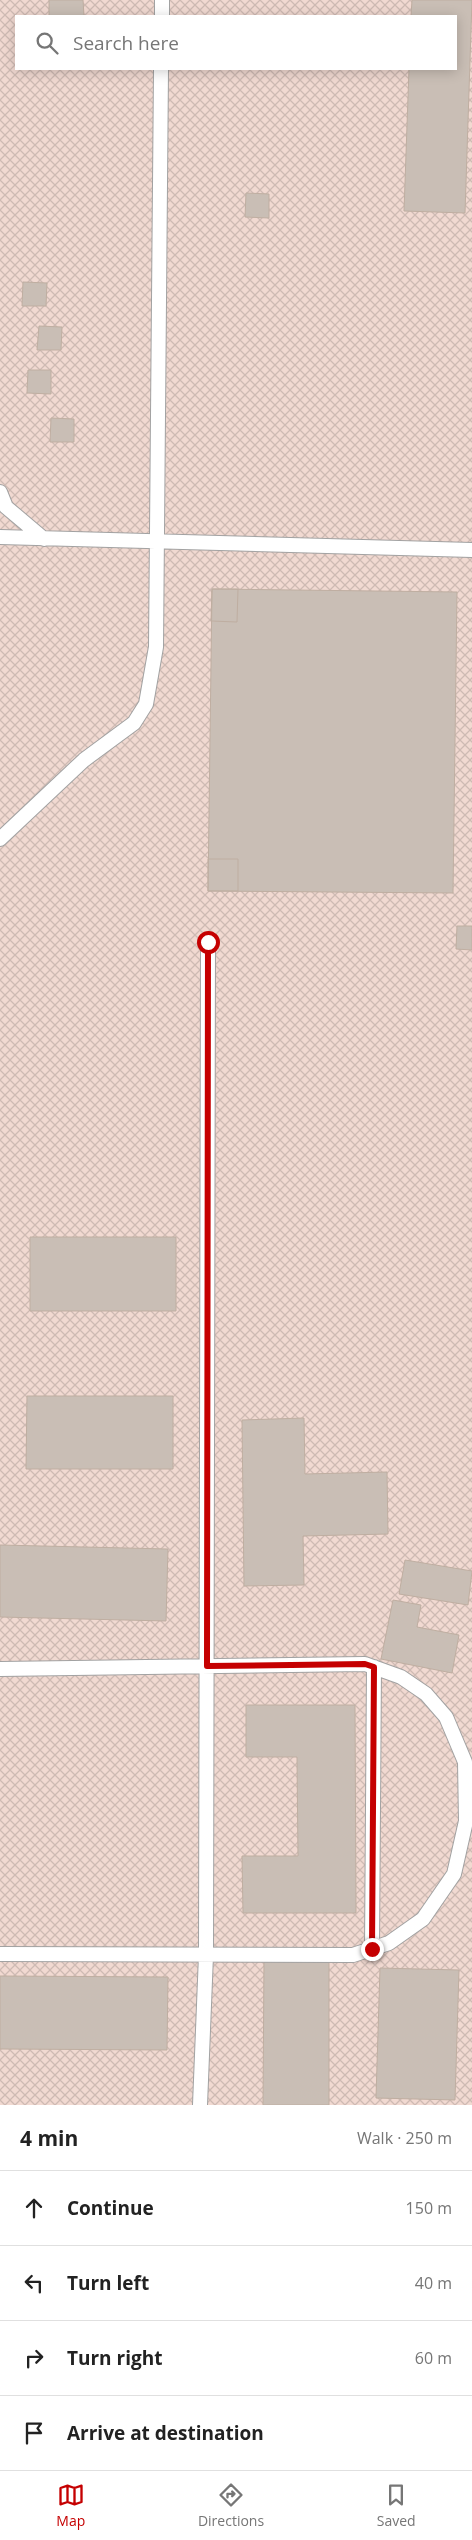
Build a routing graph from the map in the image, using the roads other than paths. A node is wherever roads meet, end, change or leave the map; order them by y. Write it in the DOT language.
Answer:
graph roads {
  1 [pos="162,0"];
  2 [pos="162,15"];
  3 [pos="161,70"];
  4 [pos="0,492"];
  5 [pos="0,537"];
  6 [pos="44,539"];
  7 [pos="157,543"];
  8 [pos="472,550"];
  9 [pos="0,839"];
  10 [pos="208,942"];
  11 [pos="207,1666"];
  12 [pos="374,1667"];
  13 [pos="0,1669"];
  14 [pos="372,1949"];
  15 [pos="0,1954"];
  16 [pos="206,1955"];
  17 [pos="200,2105"];
  1 -- 2 [label="lane"];
  3 -- 7 [label="lane"];
  4 -- 6 [label="lane"];
  5 -- 6 [label="lane"];
  6 -- 7 [label="lane"];
  7 -- 8 [label="lane"];
  7 -- 9 [label="lane"];
  10 -- 11 [label="lane"];
  11 -- 12 [label="lane"];
  11 -- 13 [label="lane"];
  11 -- 16 [label="lane"];
  12 -- 14 [label="lane"];
  12 -- 14 [label="lane"];
  14 -- 16 [label="lane"];
  15 -- 16 [label="lane"];
  16 -- 17 [label="lane"];
}
